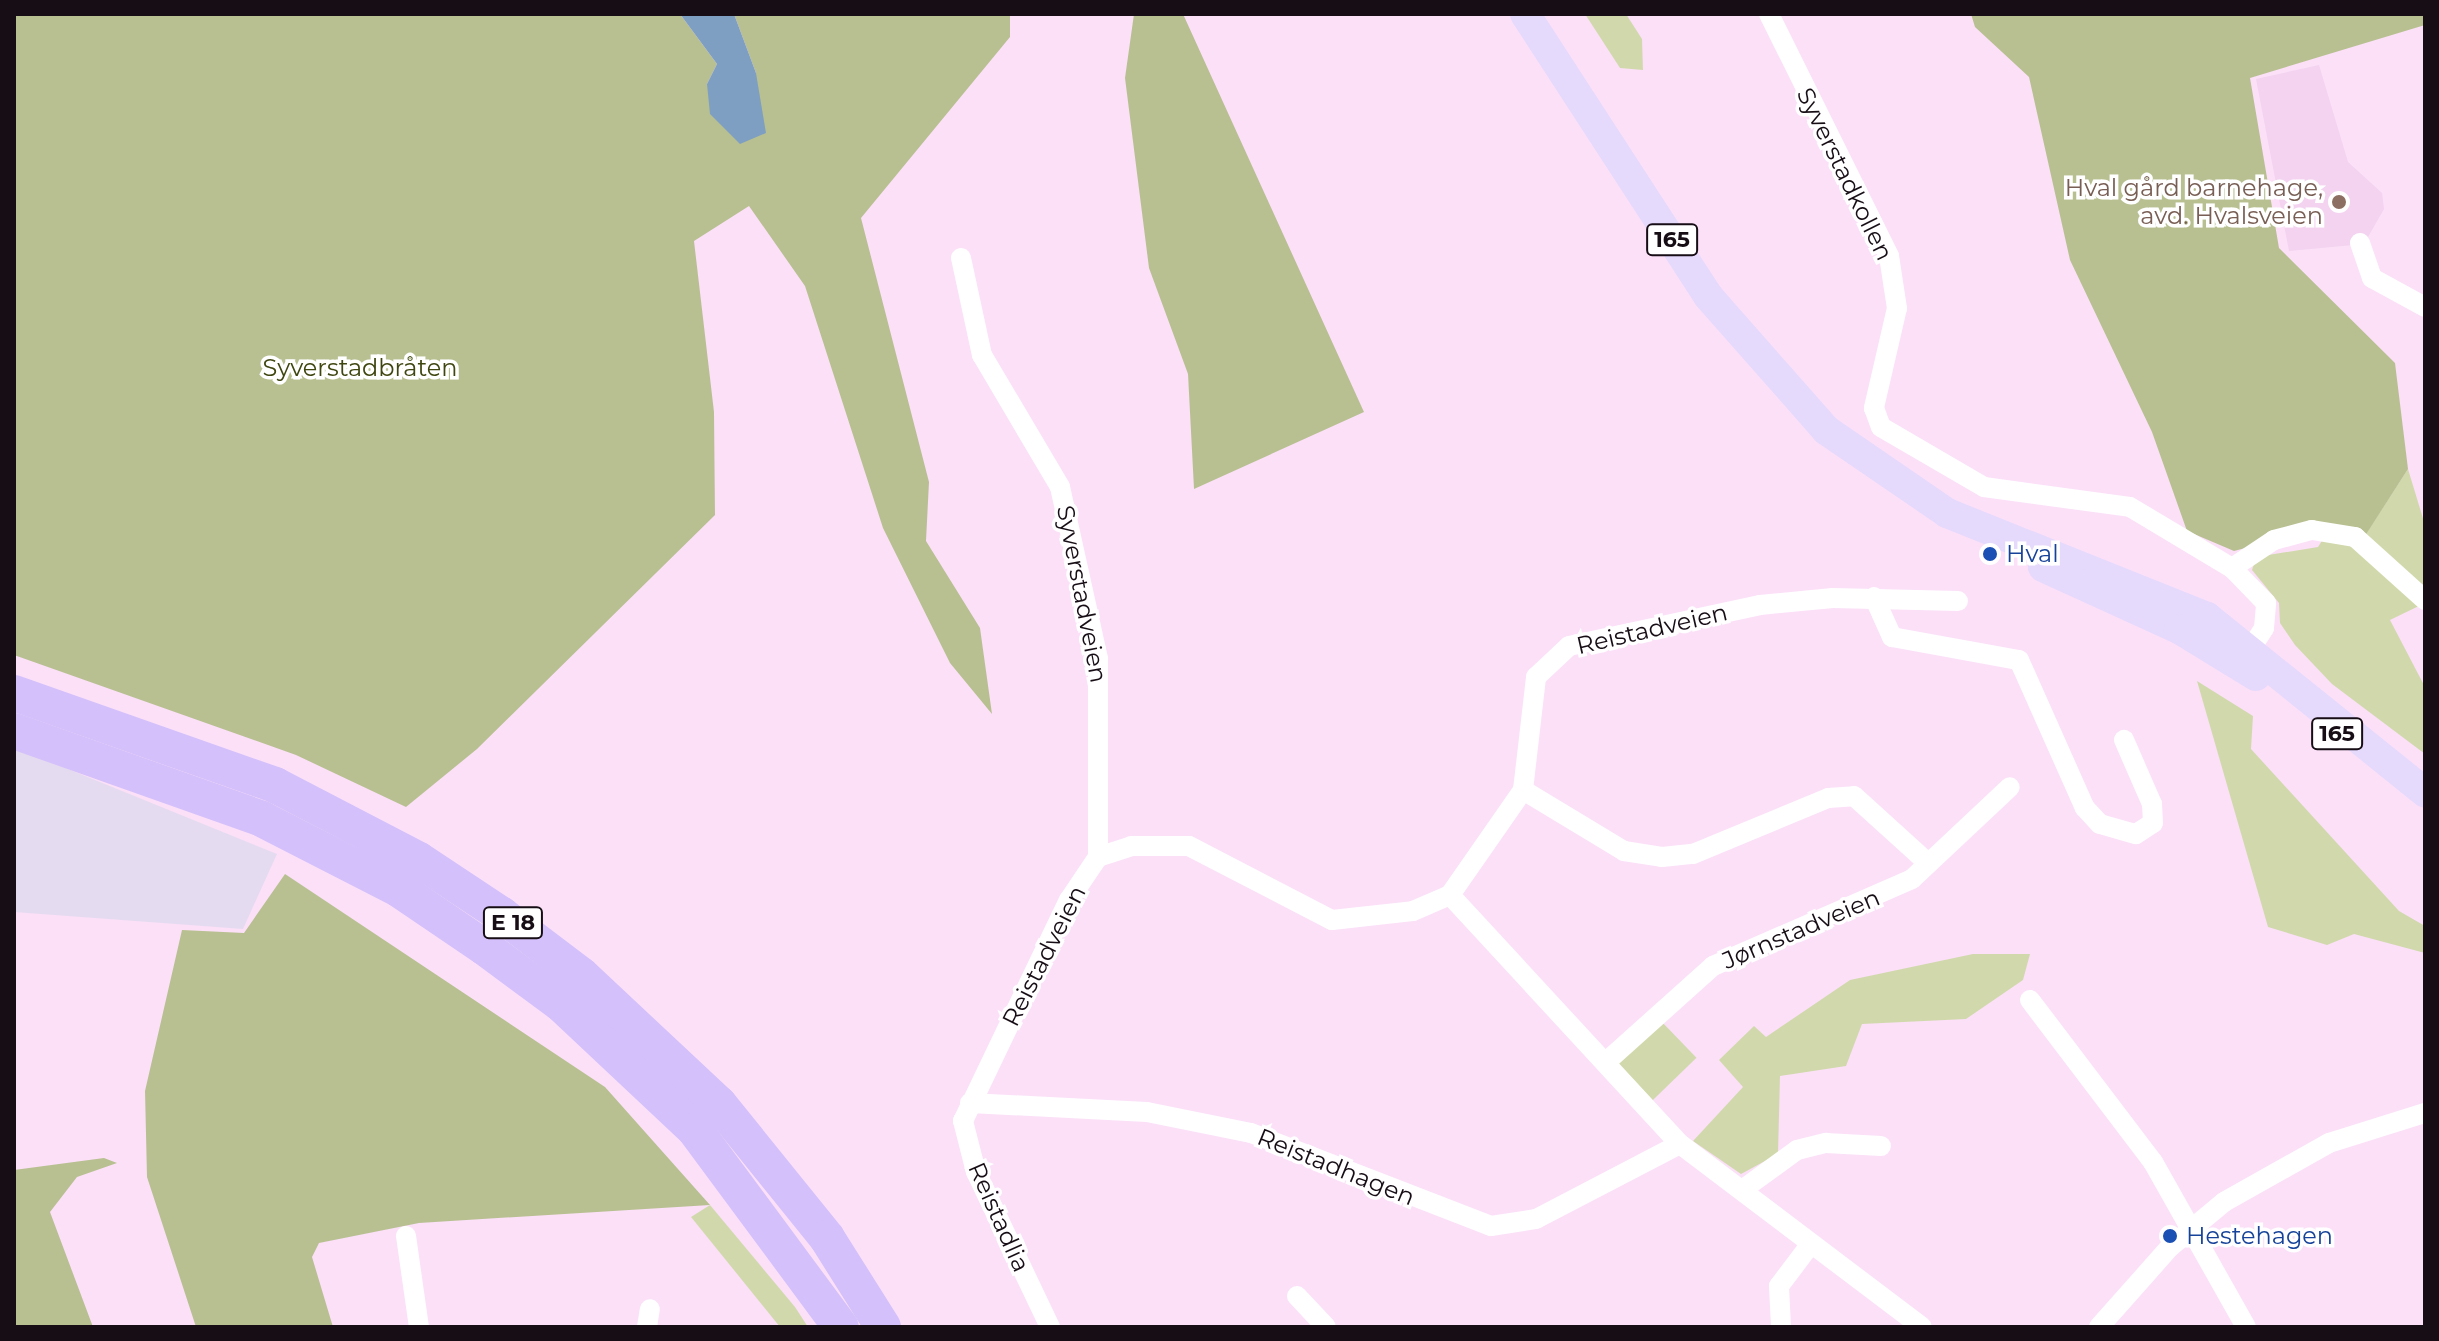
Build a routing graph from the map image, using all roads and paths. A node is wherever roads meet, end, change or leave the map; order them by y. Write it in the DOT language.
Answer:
graph roads {
  1 [pos="1525,14"];
  2 [pos="1769,14"];
  3 [pos="2360,243"];
  4 [pos="961,258"];
  5 [pos="2425,307"];
  6 [pos="2232,568"];
  7 [pos="1874,597"];
  8 [pos="2425,600"];
  9 [pos="1958,601"];
  10 [pos="2246,657"];
  11 [pos="14,693"];
  12 [pos="14,731"];
  13 [pos="2124,740"];
  14 [pos="2010,787"];
  15 [pos="1523,790"];
  16 [pos="2425,792"];
  17 [pos="2425,813"];
  18 [pos="1098,857"];
  19 [pos="1928,863"];
  20 [pos="1450,895"];
  21 [pos="2030,1000"];
  22 [pos="1606,1062"];
  23 [pos="970,1103"];
  24 [pos="2425,1113"];
  25 [pos="1680,1144"];
  26 [pos="1881,1146"];
  27 [pos="1742,1190"];
  28 [pos="2192,1227"];
  29 [pos="406,1236"];
  30 [pos="1810,1245"];
  31 [pos="1297,1296"];
  32 [pos="419,1327"];
  33 [pos="841,1327"];
  34 [pos="883,1327"];
  35 [pos="1050,1327"];
  36 [pos="1326,1327"];
  37 [pos="1781,1327"];
  38 [pos="1922,1327"];
  39 [pos="2099,1327"];
  40 [pos="2246,1327"];
  1 -- 10 [label="main road, 165"];
  2 -- 6 [label="street, Syverstadkollen"];
  3 -- 5 [label="street"];
  4 -- 18 [label="street, Syverstadveien"];
  6 -- 8 [label="street"];
  6 -- 10 [label="street, Syverstadkollen"];
  7 -- 9 [label="street, Reistadveien"];
  7 -- 13 [label="street"];
  7 -- 15 [label="street, Reistadveien"];
  10 -- 16 [label="main road, 165"];
  10 -- 17 [label="main road, 165"];
  11 -- 34 [label="highway, E 18"];
  12 -- 33 [label="highway, E 18"];
  14 -- 19 [label="street, Jørnstadveien"];
  15 -- 19 [label="street"];
  15 -- 20 [label="street, Reistadveien"];
  18 -- 20 [label="street, Reistadveien"];
  18 -- 23 [label="street, Reistadveien"];
  19 -- 22 [label="street, Jørnstadveien"];
  20 -- 22 [label="street"];
  21 -- 28 [label="street"];
  22 -- 25 [label="street"];
  23 -- 25 [label="street, Reistadhagen"];
  23 -- 35 [label="street, Reistadlia"];
  24 -- 28 [label="street"];
  25 -- 27 [label="street"];
  26 -- 27 [label="street"];
  27 -- 30 [label="street"];
  28 -- 39 [label="street"];
  28 -- 40 [label="street"];
  29 -- 32 [label="street"];
  30 -- 37 [label="street"];
  30 -- 38 [label="street"];
  31 -- 36 [label="street"];
}
